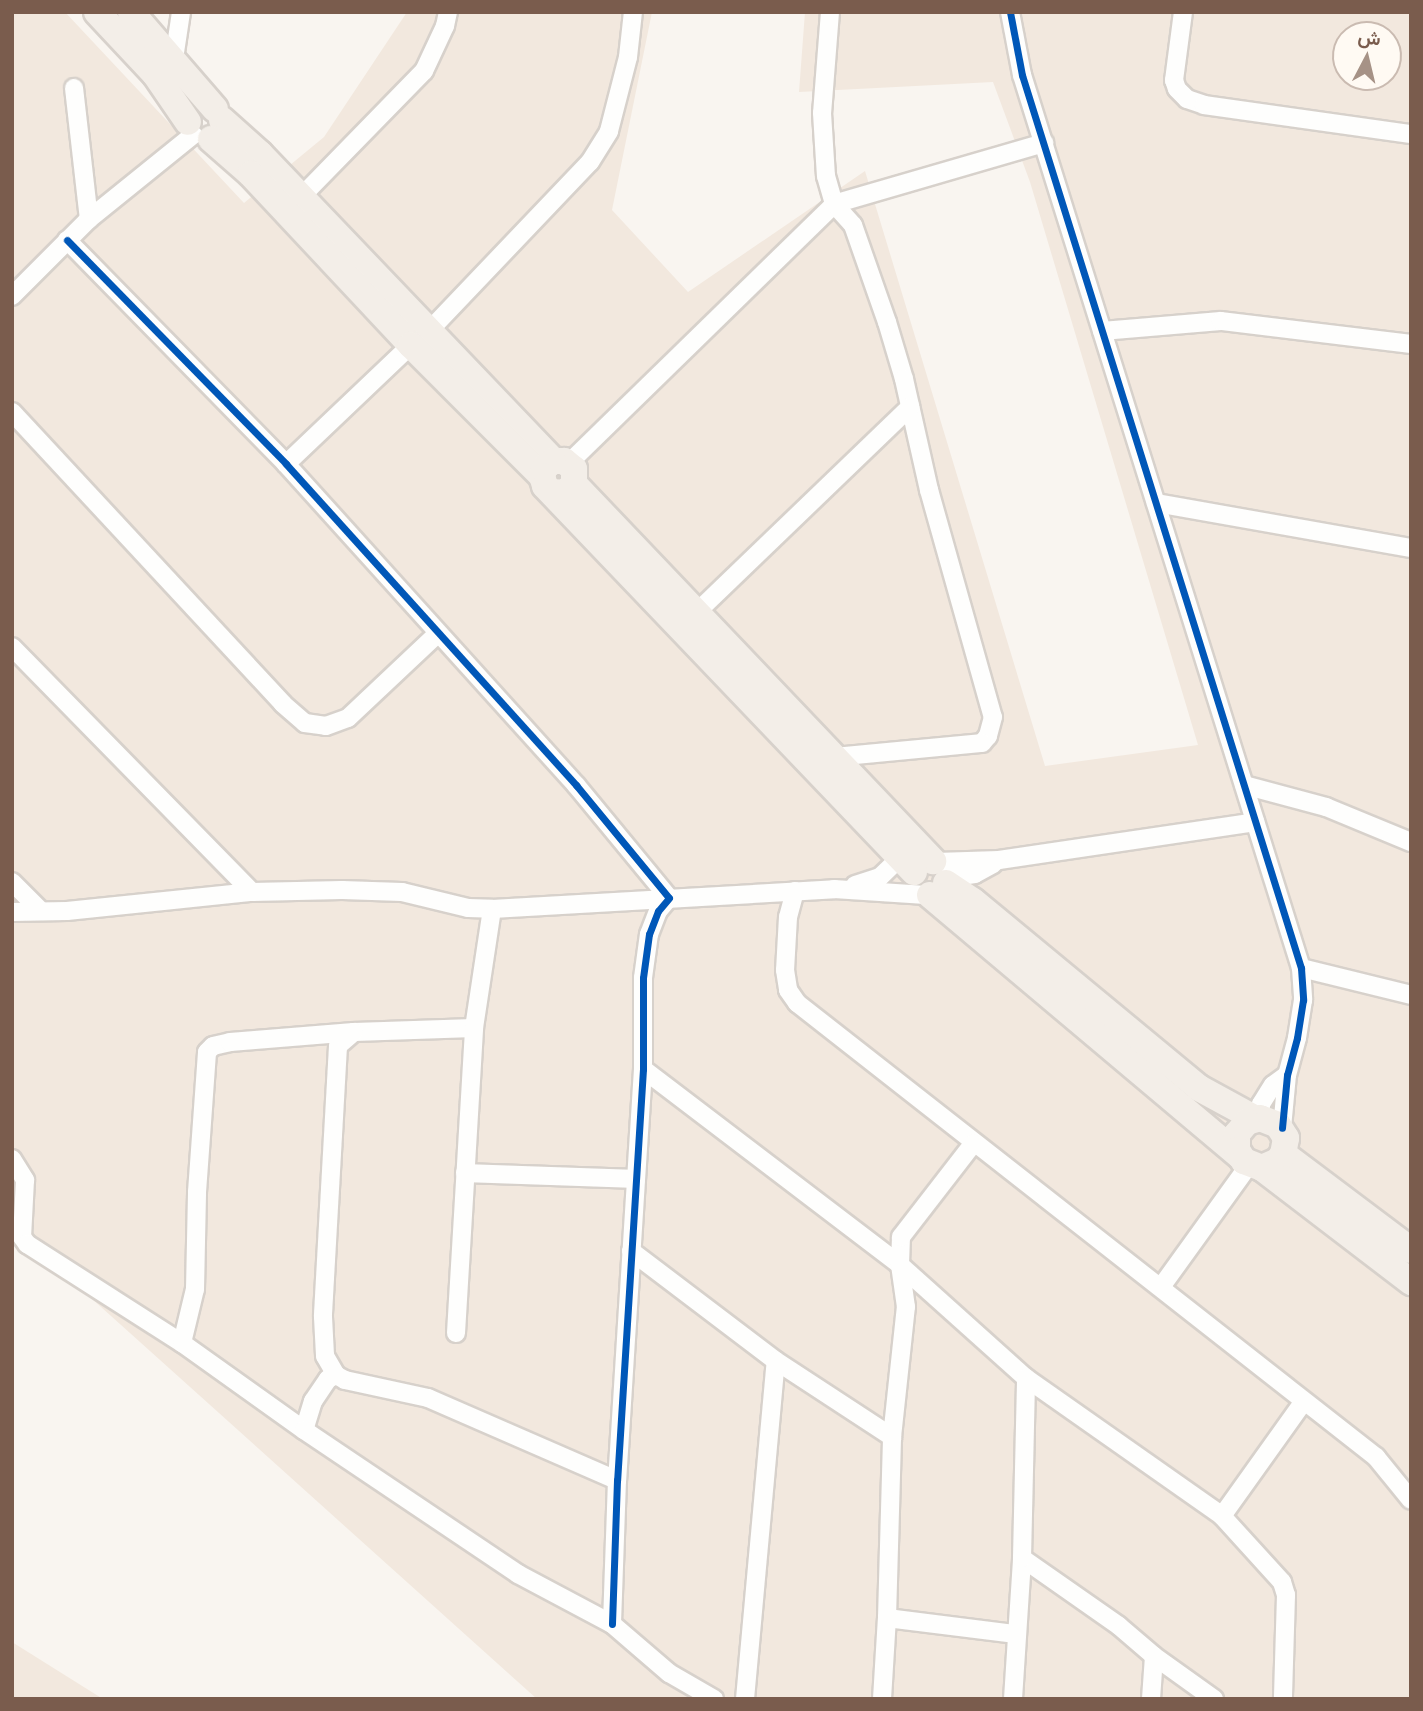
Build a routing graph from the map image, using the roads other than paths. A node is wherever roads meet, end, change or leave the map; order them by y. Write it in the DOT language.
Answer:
graph roads {
  1 [pos="97,12"];
  2 [pos="131,12"];
  3 [pos="181,12"];
  4 [pos="448,12"];
  5 [pos="633,12"];
  6 [pos="830,12"];
  7 [pos="1010,12"];
  8 [pos="1183,12"];
  9 [pos="174,59"];
  10 [pos="74,88"];
  11 [pos="206,125"];
  12 [pos="1411,134"];
  13 [pos="1044,143"];
  14 [pos="299,199"];
  15 [pos="834,204"];
  16 [pos="89,219"];
  17 [pos="67,240"];
  18 [pos="12,296"];
  19 [pos="1102,331"];
  20 [pos="419,339"];
  21 [pos="1411,344"];
  22 [pos="910,407"];
  23 [pos="12,412"];
  24 [pos="286,464"];
  25 [pos="558,475"];
  26 [pos="1156,503"];
  27 [pos="1411,548"];
  28 [pos="697,612"];
  29 [pos="437,635"];
  30 [pos="12,647"];
  31 [pos="833,757"];
  32 [pos="1244,785"];
  33 [pos="1255,822"];
  34 [pos="1411,842"];
  35 [pos="929,875"];
  36 [pos="12,882"];
  37 [pos="834,889"];
  38 [pos="795,891"];
  39 [pos="252,892"];
  40 [pos="669,898"];
  41 [pos="492,909"];
  42 [pos="41,911"];
  43 [pos="12,912"];
  44 [pos="1301,968"];
  45 [pos="1411,995"];
  46 [pos="474,1028"];
  47 [pos="354,1032"];
  48 [pos="643,1069"];
  49 [pos="1265,1121"];
  50 [pos="973,1144"];
  51 [pos="12,1159"];
  52 [pos="1259,1161"];
  53 [pos="465,1173"];
  54 [pos="636,1179"];
  55 [pos="1411,1250"];
  56 [pos="631,1251"];
  57 [pos="900,1265"];
  58 [pos="1411,1282"];
  59 [pos="1161,1287"];
  60 [pos="456,1333"];
  61 [pos="182,1343"];
  62 [pos="776,1361"];
  63 [pos="336,1375"];
  64 [pos="1026,1378"];
  65 [pos="1304,1401"];
  66 [pos="304,1430"];
  67 [pos="892,1437"];
  68 [pos="617,1480"];
  69 [pos="1411,1500"];
  70 [pos="1222,1516"];
  71 [pos="1022,1558"];
  72 [pos="887,1618"];
  73 [pos="612,1624"];
  74 [pos="1016,1634"];
  75 [pos="1154,1656"];
  76 [pos="714,1699"];
  77 [pos="745,1699"];
  78 [pos="882,1699"];
  79 [pos="1013,1699"];
  80 [pos="1152,1699"];
  81 [pos="1214,1699"];
  82 [pos="1283,1699"];
  1 -- 11 [label="main road"];
  2 -- 9 [label="main road"];
  3 -- 9 [label="street"];
  4 -- 14 [label="street"];
  5 -- 20 [label="street"];
  6 -- 15 [label="street"];
  7 -- 13 [label="street"];
  8 -- 12 [label="street"];
  9 -- 11 [label="main road"];
  10 -- 16 [label="street"];
  11 -- 14 [label="main road"];
  11 -- 16 [label="street"];
  11 -- 20 [label="main road"];
  13 -- 15 [label="street"];
  13 -- 19 [label="street"];
  14 -- 20 [label="main road"];
  15 -- 22 [label="street"];
  15 -- 25 [label="street"];
  16 -- 17 [label="street"];
  17 -- 18 [label="street"];
  17 -- 24 [label="street"];
  19 -- 21 [label="street"];
  19 -- 26 [label="street"];
  20 -- 24 [label="street"];
  20 -- 25 [label="main road"];
  22 -- 28 [label="street"];
  22 -- 31 [label="street"];
  23 -- 29 [label="street"];
  24 -- 29 [label="street"];
  25 -- 28 [label="main road"];
  25 -- 35 [label="main road"];
  26 -- 27 [label="street"];
  26 -- 32 [label="street"];
  28 -- 31 [label="main road"];
  29 -- 40 [label="street"];
  30 -- 39 [label="street"];
  31 -- 35 [label="main road"];
  32 -- 33 [label="street"];
  32 -- 34 [label="street"];
  33 -- 35 [label="street"];
  33 -- 44 [label="street"];
  35 -- 37 [label="street"];
  35 -- 37 [label="street"];
  35 -- 49 [label="main road"];
  35 -- 52 [label="main road"];
  36 -- 42 [label="street"];
  37 -- 38 [label="street"];
  38 -- 40 [label="street"];
  38 -- 50 [label="street"];
  39 -- 41 [label="street"];
  39 -- 42 [label="street"];
  40 -- 41 [label="street"];
  40 -- 48 [label="street"];
  41 -- 46 [label="street"];
  42 -- 43 [label="street"];
  44 -- 45 [label="street"];
  44 -- 49 [label="street"];
  46 -- 47 [label="street"];
  46 -- 53 [label="street"];
  47 -- 61 [label="street"];
  47 -- 63 [label="street"];
  48 -- 54 [label="street"];
  48 -- 57 [label="street"];
  49 -- 52 [label="main road"];
  49 -- 52 [label="main road"];
  50 -- 57 [label="street"];
  50 -- 59 [label="street"];
  51 -- 61 [label="street"];
  52 -- 55 [label="main road"];
  52 -- 58 [label="main road"];
  52 -- 59 [label="street"];
  53 -- 54 [label="street"];
  53 -- 60 [label="street"];
  54 -- 56 [label="street"];
  56 -- 62 [label="street"];
  56 -- 68 [label="street"];
  57 -- 64 [label="street"];
  57 -- 67 [label="street"];
  59 -- 65 [label="street"];
  61 -- 66 [label="street"];
  62 -- 67 [label="street"];
  62 -- 77 [label="street"];
  63 -- 66 [label="street"];
  63 -- 68 [label="street"];
  64 -- 70 [label="street"];
  64 -- 71 [label="street"];
  65 -- 69 [label="street"];
  65 -- 70 [label="street"];
  66 -- 73 [label="street"];
  67 -- 72 [label="street"];
  68 -- 73 [label="street"];
  70 -- 82 [label="street"];
  71 -- 74 [label="street"];
  71 -- 75 [label="street"];
  72 -- 74 [label="street"];
  72 -- 78 [label="street"];
  73 -- 76 [label="street"];
  74 -- 79 [label="street"];
  75 -- 80 [label="street"];
  75 -- 81 [label="street"];
}
